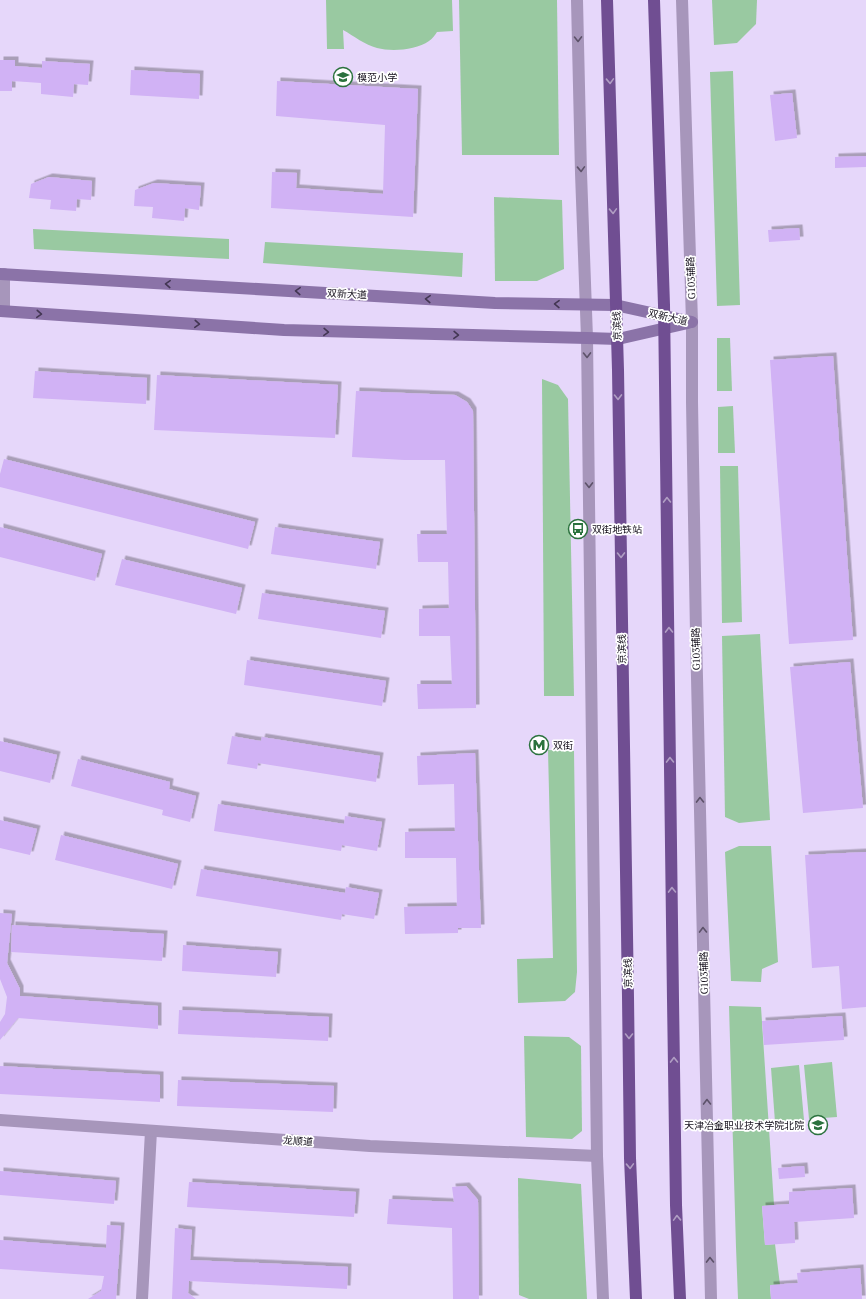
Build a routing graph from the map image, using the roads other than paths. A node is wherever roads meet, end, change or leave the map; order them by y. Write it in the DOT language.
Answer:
graph roads {
  1 [pos="577,0"];
  2 [pos="607,0"];
  3 [pos="654,0"];
  4 [pos="682,0"];
  5 [pos="2,274"];
  6 [pos="586,305"];
  7 [pos="2,311"];
  8 [pos="692,322"];
  9 [pos="587,338"];
  10 [pos="0,1120"];
  11 [pos="151,1131"];
  12 [pos="597,1156"];
  13 [pos="142,1299"];
  14 [pos="603,1299"];
  15 [pos="636,1299"];
  16 [pos="680,1299"];
  17 [pos="711,1299"];
  1 -- 6 [label="street, one-way"];
  2 -- 15 [label="highway, 京滨线, one-way"];
  16 -- 3 [label="highway, one-way"];
  4 -- 8 [label="street, G103辅路"];
  6 -- 5 [label="main road, 双新大道, one-way"];
  5 -- 7 [label="street"];
  6 -- 8 [label="main road, 双新大道"];
  6 -- 9 [label="street"];
  7 -- 9 [label="main road, 双新大道, one-way"];
  8 -- 9 [label="main road, 双新大道"];
  17 -- 8 [label="street, G103辅路, one-way"];
  9 -- 12 [label="street, one-way"];
  10 -- 11 [label="street, 龙顺道"];
  11 -- 12 [label="street, 龙顺道"];
  11 -- 13 [label="street"];
  12 -- 14 [label="street"];
}
